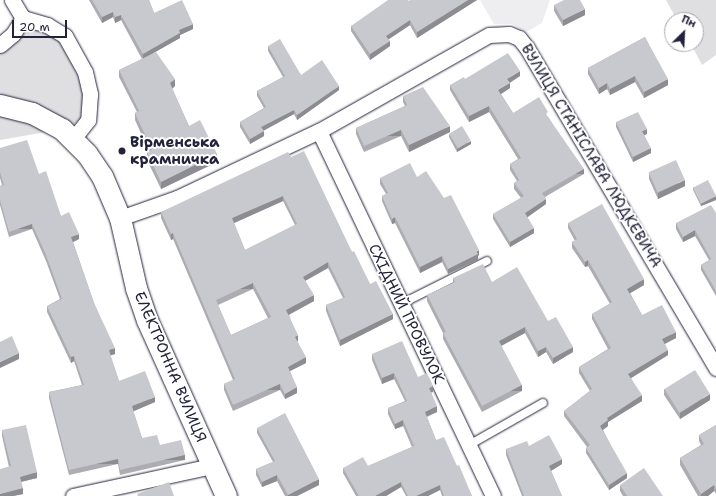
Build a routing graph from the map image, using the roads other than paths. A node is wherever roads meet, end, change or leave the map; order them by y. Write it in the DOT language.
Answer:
graph roads {
  1 [pos="12,0"];
  2 [pos="23,18"];
  3 [pos="0,45"];
  4 [pos="0,105"];
  5 [pos="319,131"];
  6 [pos="73,139"];
  7 [pos="120,218"];
  8 [pos="487,260"];
  9 [pos="401,304"];
  10 [pos="716,368"];
  11 [pos="543,403"];
  12 [pos="469,445"];
  13 [pos="212,466"];
  14 [pos="73,496"];
  15 [pos="226,496"];
  16 [pos="493,496"];
  1 -- 2 [label="street"];
  2 -- 3 [label="street"];
  2 -- 6 [label="street"];
  4 -- 6 [label="street, ЕЛЕКТРОННА ВУЛИЦЯ"];
  5 -- 7 [label="street, ВУЛИЦЯ СТАНІСЛАВА ЛЮДКЕВИЧА"];
  5 -- 9 [label="street, СХІДНИЙ ПРОВУЛОК"];
  5 -- 10 [label="street, ВУЛИЦЯ СТАНІСЛАВА ЛЮДКЕВИЧА"];
  6 -- 7 [label="street, ЕЛЕКТРОННА ВУЛИЦЯ"];
  7 -- 13 [label="street, ЕЛЕКТРОННА ВУЛИЦЯ"];
  8 -- 9 [label="lane"];
  9 -- 12 [label="street, СХІДНИЙ ПРОВУЛОК"];
  11 -- 12 [label="lane"];
  12 -- 16 [label="street, СХІДНИЙ ПРОВУЛОК"];
  13 -- 14 [label="street"];
  13 -- 15 [label="street, ЕЛЕКТРОННА ВУЛИЦЯ"];
}
